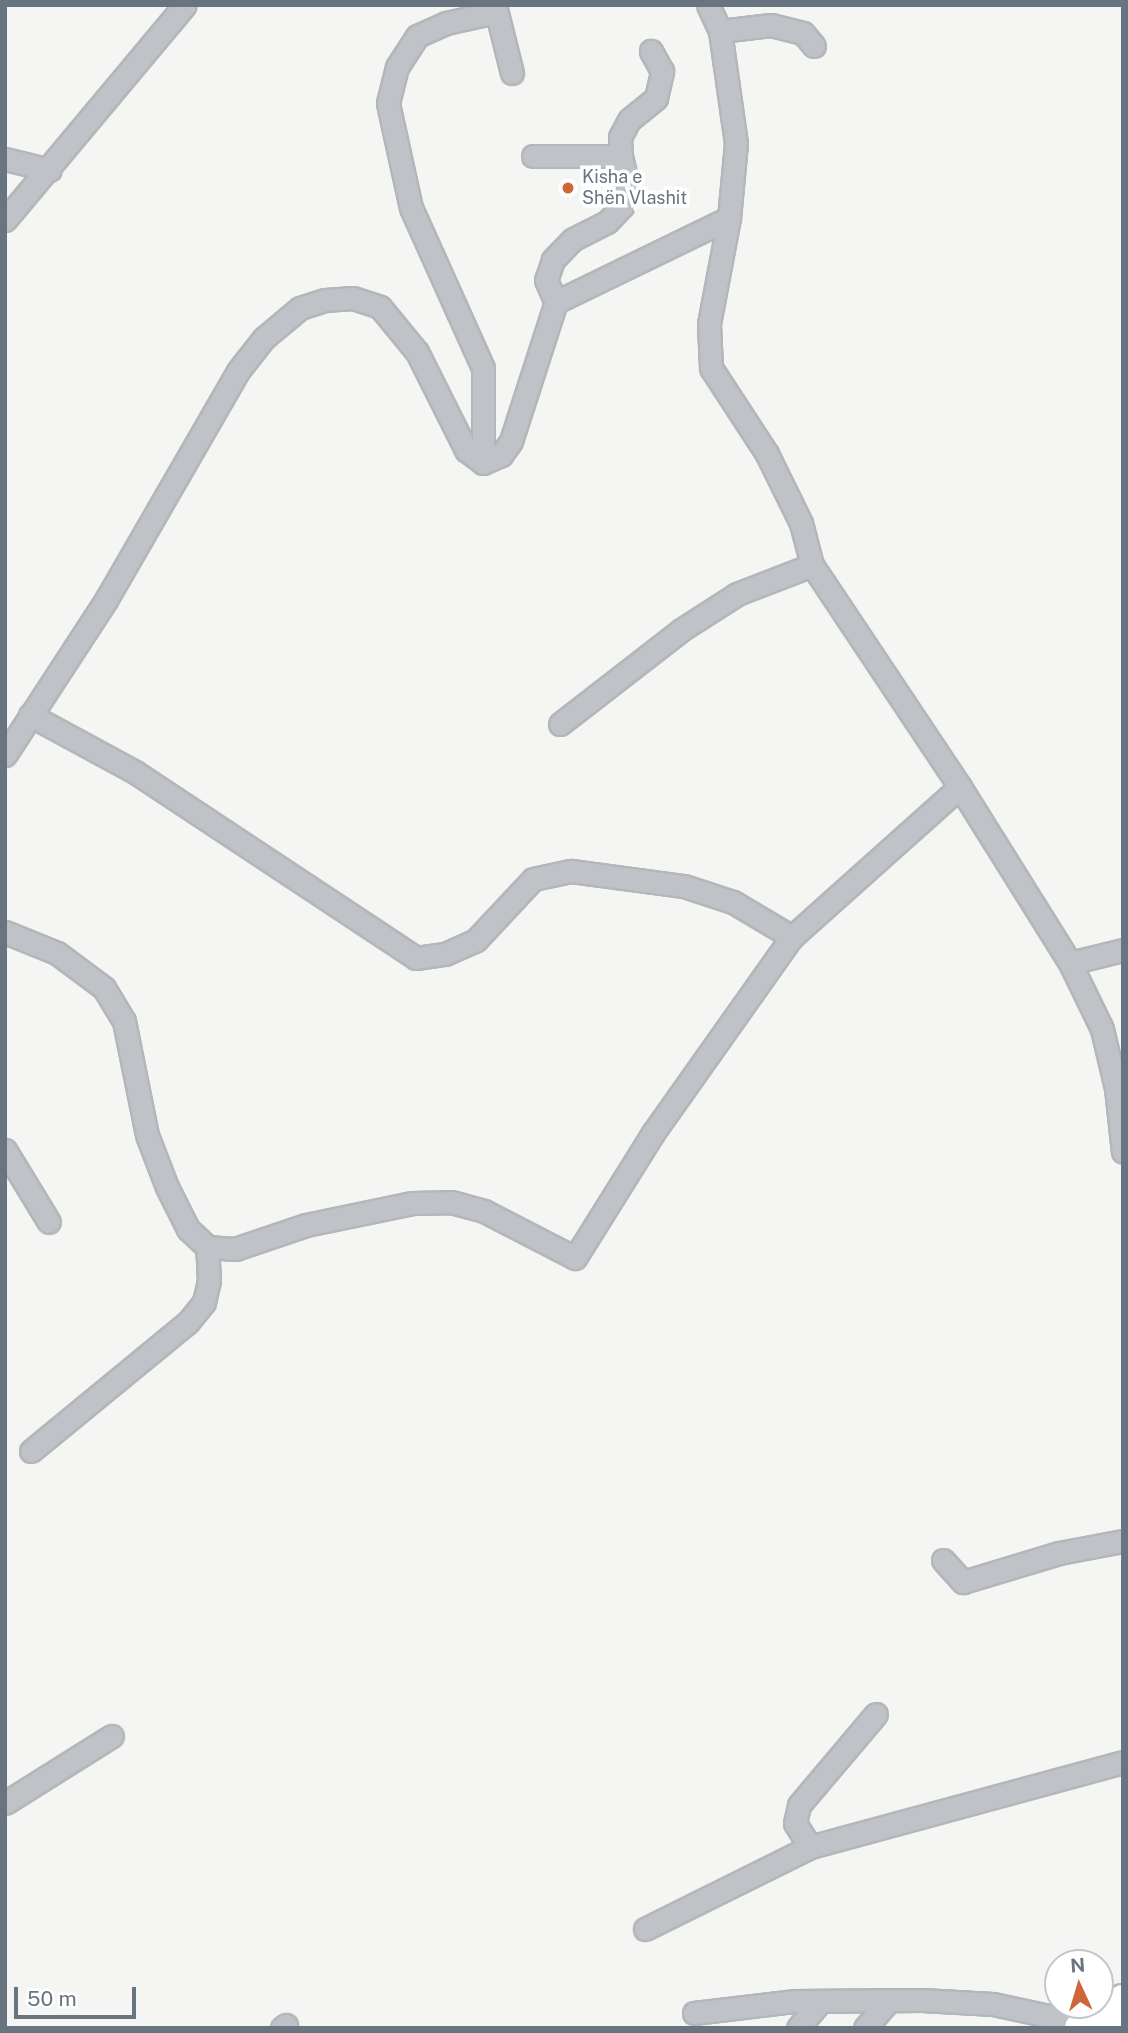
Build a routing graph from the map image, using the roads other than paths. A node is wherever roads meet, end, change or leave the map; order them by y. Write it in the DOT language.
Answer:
graph roads {
  1 [pos="185,5"];
  2 [pos="708,5"];
  3 [pos="495,8"];
  4 [pos="720,31"];
  5 [pos="814,46"];
  6 [pos="651,51"];
  7 [pos="512,73"];
  8 [pos="533,156"];
  9 [pos="621,156"];
  10 [pos="5,159"];
  11 [pos="50,170"];
  12 [pos="729,218"];
  13 [pos="5,219"];
  14 [pos="555,302"];
  15 [pos="483,463"];
  16 [pos="812,565"];
  17 [pos="30,715"];
  18 [pos="560,724"];
  19 [pos="5,755"];
  20 [pos="960,787"];
  21 [pos="5,932"];
  22 [pos="792,937"];
  23 [pos="1123,950"];
  24 [pos="1070,963"];
  25 [pos="5,1150"];
  26 [pos="1123,1152"];
  27 [pos="48,1222"];
  28 [pos="207,1247"];
  29 [pos="30,1451"];
  30 [pos="1123,1541"];
  31 [pos="943,1560"];
  32 [pos="876,1714"];
  33 [pos="112,1736"];
  34 [pos="1123,1762"];
  35 [pos="5,1803"];
  36 [pos="810,1847"];
  37 [pos="645,1929"];
  38 [pos="889,2000"];
  39 [pos="1123,2000"];
  40 [pos="821,2001"];
  41 [pos="694,2013"];
  42 [pos="1083,2026"];
  43 [pos="799,2028"];
  44 [pos="865,2028"];
  1 -- 11 [label="street"];
  2 -- 4 [label="street"];
  3 -- 7 [label="street"];
  3 -- 15 [label="street"];
  4 -- 5 [label="street"];
  4 -- 12 [label="street"];
  6 -- 9 [label="street"];
  8 -- 9 [label="street"];
  9 -- 14 [label="street"];
  10 -- 11 [label="street"];
  11 -- 13 [label="street"];
  12 -- 14 [label="street"];
  12 -- 16 [label="street"];
  14 -- 15 [label="street"];
  15 -- 17 [label="street"];
  16 -- 18 [label="street"];
  16 -- 20 [label="street"];
  17 -- 19 [label="street"];
  17 -- 22 [label="street"];
  20 -- 22 [label="street"];
  20 -- 24 [label="street"];
  21 -- 28 [label="street"];
  22 -- 28 [label="street"];
  23 -- 24 [label="street"];
  24 -- 26 [label="street"];
  25 -- 27 [label="street"];
  28 -- 29 [label="street"];
  30 -- 31 [label="street"];
  32 -- 36 [label="street"];
  33 -- 35 [label="street"];
  34 -- 36 [label="street"];
  36 -- 37 [label="street"];
  38 -- 40 [label="street"];
  38 -- 42 [label="street"];
  38 -- 44 [label="street"];
  39 -- 42 [label="highway"];
  40 -- 41 [label="street"];
  40 -- 43 [label="street"];
}
